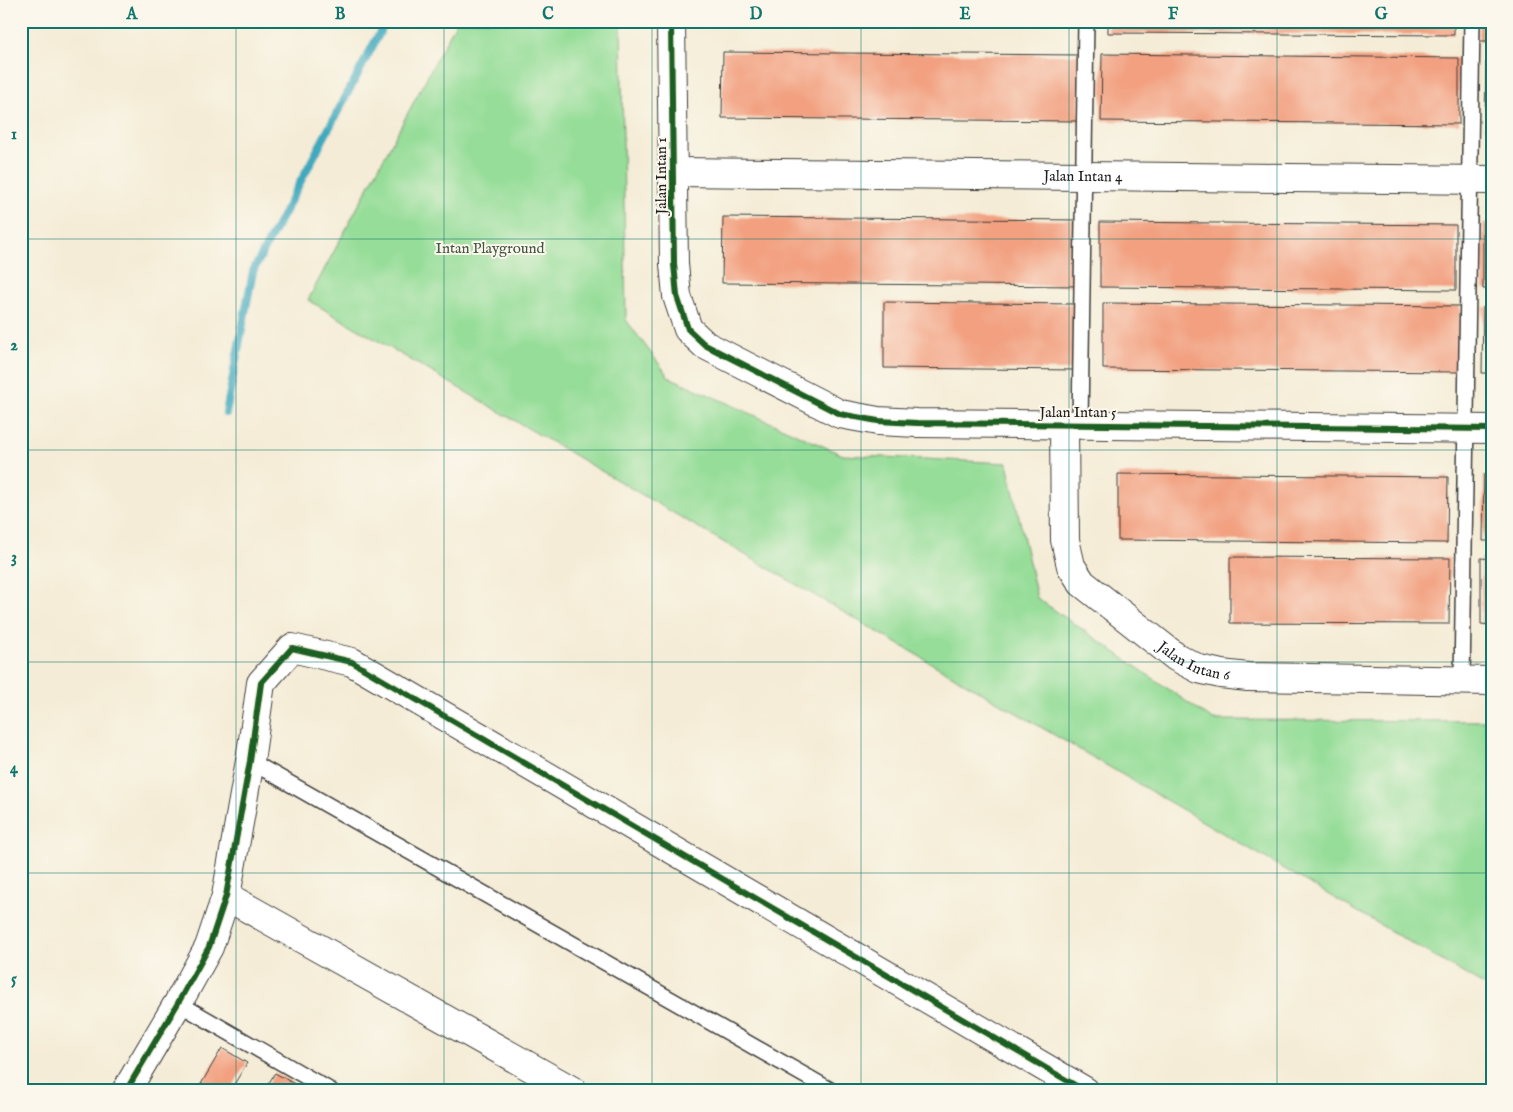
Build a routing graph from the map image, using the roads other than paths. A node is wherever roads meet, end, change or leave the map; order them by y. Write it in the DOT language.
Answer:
graph roads {
  1 [pos="671,21"];
  2 [pos="1086,21"];
  3 [pos="1472,21"];
  4 [pos="674,172"];
  5 [pos="1083,176"];
  6 [pos="1481,180"];
  7 [pos="688,329"];
  8 [pos="1072,424"];
  9 [pos="1479,429"];
  10 [pos="1462,680"];
  11 [pos="1492,681"];
  12 [pos="250,761"];
  13 [pos="226,896"];
  14 [pos="178,1003"];
  15 [pos="126,1091"];
  16 [pos="331,1091"];
  17 [pos="573,1091"];
  18 [pos="832,1091"];
  19 [pos="1085,1091"];
  1 -- 4 [label="street, Jalan Intan 1"];
  2 -- 5 [label="lane"];
  3 -- 6 [label="lane"];
  4 -- 5 [label="street, Jalan Intan 4"];
  4 -- 7 [label="street, Jalan Intan 1"];
  5 -- 6 [label="street, Jalan Intan 4"];
  5 -- 8 [label="lane"];
  6 -- 9 [label="lane"];
  7 -- 8 [label="street, Jalan Intan 5"];
  8 -- 9 [label="street, Jalan Intan 5"];
  8 -- 10 [label="street, Jalan Intan 6"];
  9 -- 10 [label="lane"];
  10 -- 11 [label="street, Jalan Intan 6"];
  12 -- 13 [label="street"];
  12 -- 18 [label="lane"];
  12 -- 19 [label="street"];
  13 -- 14 [label="street"];
  13 -- 17 [label="street"];
  14 -- 15 [label="street"];
  14 -- 16 [label="lane"];
}
